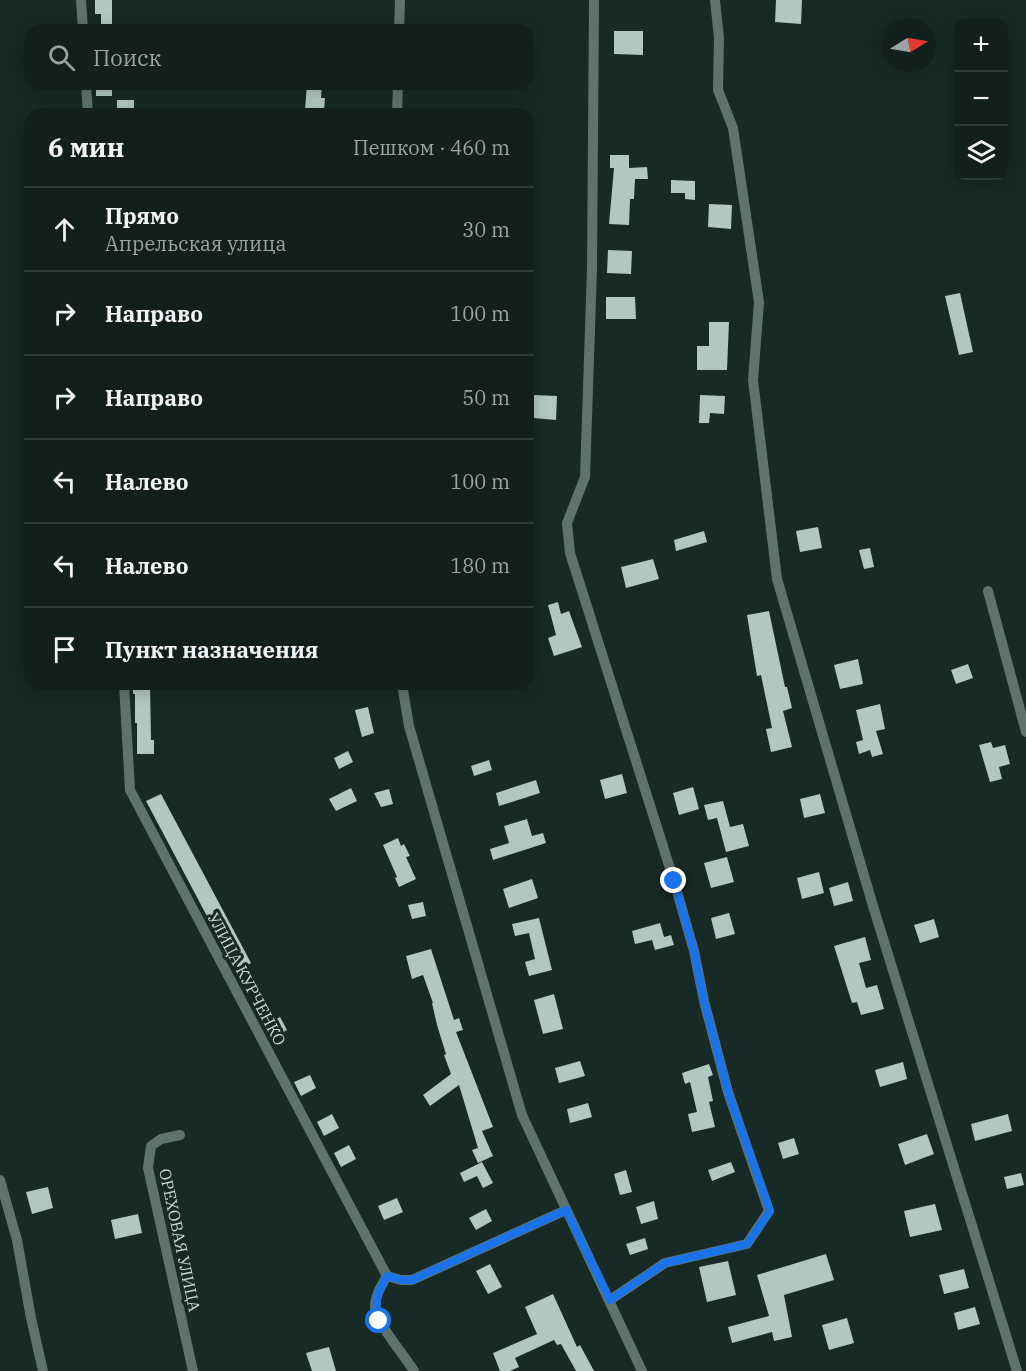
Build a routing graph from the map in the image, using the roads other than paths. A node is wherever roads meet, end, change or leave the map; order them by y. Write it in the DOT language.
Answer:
graph roads {
  1 [pos="81,0"];
  2 [pos="400,0"];
  3 [pos="594,0"];
  4 [pos="715,0"];
  5 [pos="83,24"];
  6 [pos="399,24"];
  7 [pos="86,90"];
  8 [pos="398,90"];
  9 [pos="88,108"];
  10 [pos="397,108"];
  11 [pos="988,591"];
  12 [pos="124,690"];
  13 [pos="403,690"];
  14 [pos="1026,732"];
  15 [pos="180,1136"];
  16 [pos="0,1180"];
  17 [pos="566,1210"];
  18 [pos="387,1276"];
  19 [pos="610,1300"];
  20 [pos="43,1371"];
  21 [pos="193,1371"];
  22 [pos="414,1371"];
  23 [pos="642,1371"];
  24 [pos="1017,1371"];
  1 -- 5 [label="street"];
  2 -- 6 [label="street"];
  3 -- 19 [label="street"];
  4 -- 24 [label="street"];
  7 -- 9 [label="street"];
  8 -- 10 [label="street"];
  11 -- 14 [label="street"];
  12 -- 18 [label="street, УЛИЦА КУРЧЕНКО"];
  13 -- 17 [label="street"];
  15 -- 21 [label="street, ОРЕХОВАЯ УЛИЦА"];
  16 -- 20 [label="street"];
  17 -- 18 [label="street"];
  17 -- 19 [label="street"];
  18 -- 22 [label="street"];
  19 -- 23 [label="street"];
}
